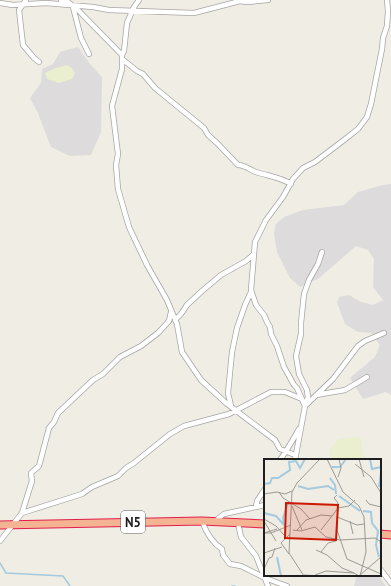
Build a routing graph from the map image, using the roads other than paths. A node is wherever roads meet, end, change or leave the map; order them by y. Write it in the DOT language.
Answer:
graph roads {
  1 [pos="61,0"];
  2 [pos="139,0"];
  3 [pos="268,0"];
  4 [pos="387,0"];
  5 [pos="25,2"];
  6 [pos="0,3"];
  7 [pos="73,6"];
  8 [pos="132,11"];
  9 [pos="89,54"];
  10 [pos="122,57"];
  11 [pos="39,62"];
  12 [pos="291,184"];
  13 [pos="322,252"];
  14 [pos="254,254"];
  15 [pos="251,292"];
  16 [pos="171,310"];
  17 [pos="175,320"];
  18 [pos="384,333"];
  19 [pos="367,377"];
  20 [pos="316,395"];
  21 [pos="302,398"];
  22 [pos="305,406"];
  23 [pos="231,408"];
  24 [pos="236,411"];
  25 [pos="300,427"];
  26 [pos="286,452"];
  27 [pos="295,457"];
  28 [pos="281,459"];
  29 [pos="264,490"];
  30 [pos="264,505"];
  31 [pos="256,507"];
  32 [pos="22,513"];
  33 [pos="202,521"];
  34 [pos="214,522"];
  35 [pos="238,523"];
  36 [pos="264,524"];
  37 [pos="0,525"];
  38 [pos="12,525"];
  39 [pos="381,534"];
  40 [pos="391,535"];
  41 [pos="0,542"];
  42 [pos="381,570"];
  43 [pos="264,576"];
  44 [pos="265,578"];
  45 [pos="391,583"];
  46 [pos="268,586"];
  47 [pos="287,586"];
  1 -- 7 [label="street"];
  2 -- 8 [label="street"];
  3 -- 8 [label="street"];
  4 -- 12 [label="street"];
  5 -- 6 [label="street"];
  5 -- 7 [label="street"];
  5 -- 11 [label="street"];
  7 -- 8 [label="street"];
  7 -- 9 [label="street"];
  7 -- 10 [label="street"];
  8 -- 10 [label="street"];
  10 -- 12 [label="street"];
  10 -- 16 [label="street"];
  12 -- 14 [label="street"];
  13 -- 22 [label="street"];
  14 -- 15 [label="street"];
  14 -- 17 [label="street"];
  15 -- 21 [label="street"];
  15 -- 23 [label="street"];
  16 -- 17 [label="street"];
  16 -- 32 [label="street"];
  17 -- 23 [label="street"];
  18 -- 20 [label="street"];
  19 -- 20 [label="street"];
  20 -- 22 [label="street"];
  21 -- 22 [label="street"];
  21 -- 24 [label="street"];
  22 -- 25 [label="street"];
  23 -- 24 [label="street"];
  24 -- 26 [label="street"];
  24 -- 32 [label="street"];
  25 -- 26 [label="street"];
  25 -- 27 [label="street"];
  26 -- 27 [label="street"];
  26 -- 28 [label="street"];
  29 -- 31 [label="street"];
  30 -- 31 [label="street"];
  31 -- 34 [label="street"];
  32 -- 38 [label="street"];
  33 -- 34 [label="highway, N5"];
  33 -- 38 [label="highway, N5"];
  33 -- 44 [label="street"];
  34 -- 35 [label="highway, N5"];
  35 -- 36 [label="highway, N5"];
  35 -- 43 [label="street"];
  37 -- 38 [label="highway, N5"];
  38 -- 41 [label="street"];
  39 -- 40 [label="highway"];
  42 -- 45 [label="street"];
  44 -- 46 [label="street"];
  44 -- 47 [label="street"];
}
